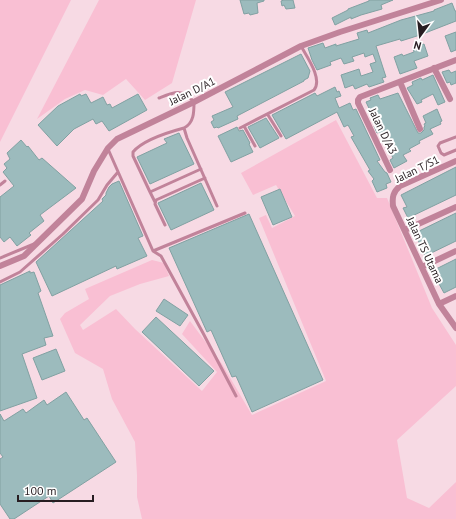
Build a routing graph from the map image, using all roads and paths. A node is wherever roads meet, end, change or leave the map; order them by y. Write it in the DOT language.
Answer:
graph roads {
  1 [pos="442,0"];
  2 [pos="301,46"];
  3 [pos="456,60"];
  4 [pos="434,68"];
  5 [pos="400,82"];
  6 [pos="160,98"];
  7 [pos="450,99"];
  8 [pos="194,102"];
  9 [pos="268,115"];
  10 [pos="244,126"];
  11 [pos="184,128"];
  12 [pos="240,128"];
  13 [pos="420,129"];
  14 [pos="281,136"];
  15 [pos="456,137"];
  16 [pos="255,146"];
  17 [pos="108,148"];
  18 [pos="456,150"];
  19 [pos="456,162"];
  20 [pos="201,169"];
  21 [pos="390,170"];
  22 [pos="118,172"];
  23 [pos="205,178"];
  24 [pos="5,181"];
  25 [pos="0,185"];
  26 [pos="150,192"];
  27 [pos="392,200"];
  28 [pos="155,202"];
  29 [pos="217,206"];
  30 [pos="456,207"];
  31 [pos="245,213"];
  32 [pos="165,225"];
  33 [pos="405,230"];
  34 [pos="36,243"];
  35 [pos="152,251"];
  36 [pos="456,251"];
  37 [pos="0,258"];
  38 [pos="0,266"];
  39 [pos="422,267"];
  40 [pos="0,282"];
  41 [pos="456,296"];
  42 [pos="439,304"];
  43 [pos="456,328"];
  44 [pos="236,396"];
  1 -- 2 [label="street, Jalan D/A1"];
  2 -- 8 [label="street, Jalan D/A1"];
  2 -- 9 [label="lane"];
  3 -- 4 [label="street, Jalan D/A3"];
  4 -- 5 [label="street, Jalan D/A3"];
  4 -- 7 [label="street"];
  5 -- 13 [label="street"];
  5 -- 21 [label="street, Jalan D/A3"];
  6 -- 8 [label="lane"];
  8 -- 11 [label="lane"];
  8 -- 17 [label="street, Jalan D/A1"];
  9 -- 10 [label="lane"];
  9 -- 14 [label="lane"];
  10 -- 12 [label="lane"];
  10 -- 16 [label="lane"];
  11 -- 20 [label="lane"];
  11 -- 26 [label="lane"];
  15 -- 18 [label="lane"];
  17 -- 22 [label="lane"];
  17 -- 34 [label="street, Jalan D/A1"];
  19 -- 27 [label="street, Jalan T/S1"];
  20 -- 23 [label="lane"];
  20 -- 26 [label="lane"];
  22 -- 35 [label="lane"];
  22 -- 40 [label="lane"];
  23 -- 28 [label="lane"];
  23 -- 29 [label="lane"];
  24 -- 25 [label="lane"];
  26 -- 28 [label="lane"];
  27 -- 33 [label="street, Jalan TS Utama"];
  28 -- 32 [label="lane"];
  30 -- 33 [label="street"];
  31 -- 35 [label="lane"];
  33 -- 39 [label="street, Jalan TS Utama"];
  34 -- 37 [label="lane"];
  34 -- 38 [label="street, Jalan D/A1"];
  35 -- 44 [label="lane"];
  36 -- 39 [label="street"];
  39 -- 42 [label="street, Jalan TS Utama"];
  41 -- 42 [label="street"];
  42 -- 43 [label="street, Jalan TS Utama"];
}
